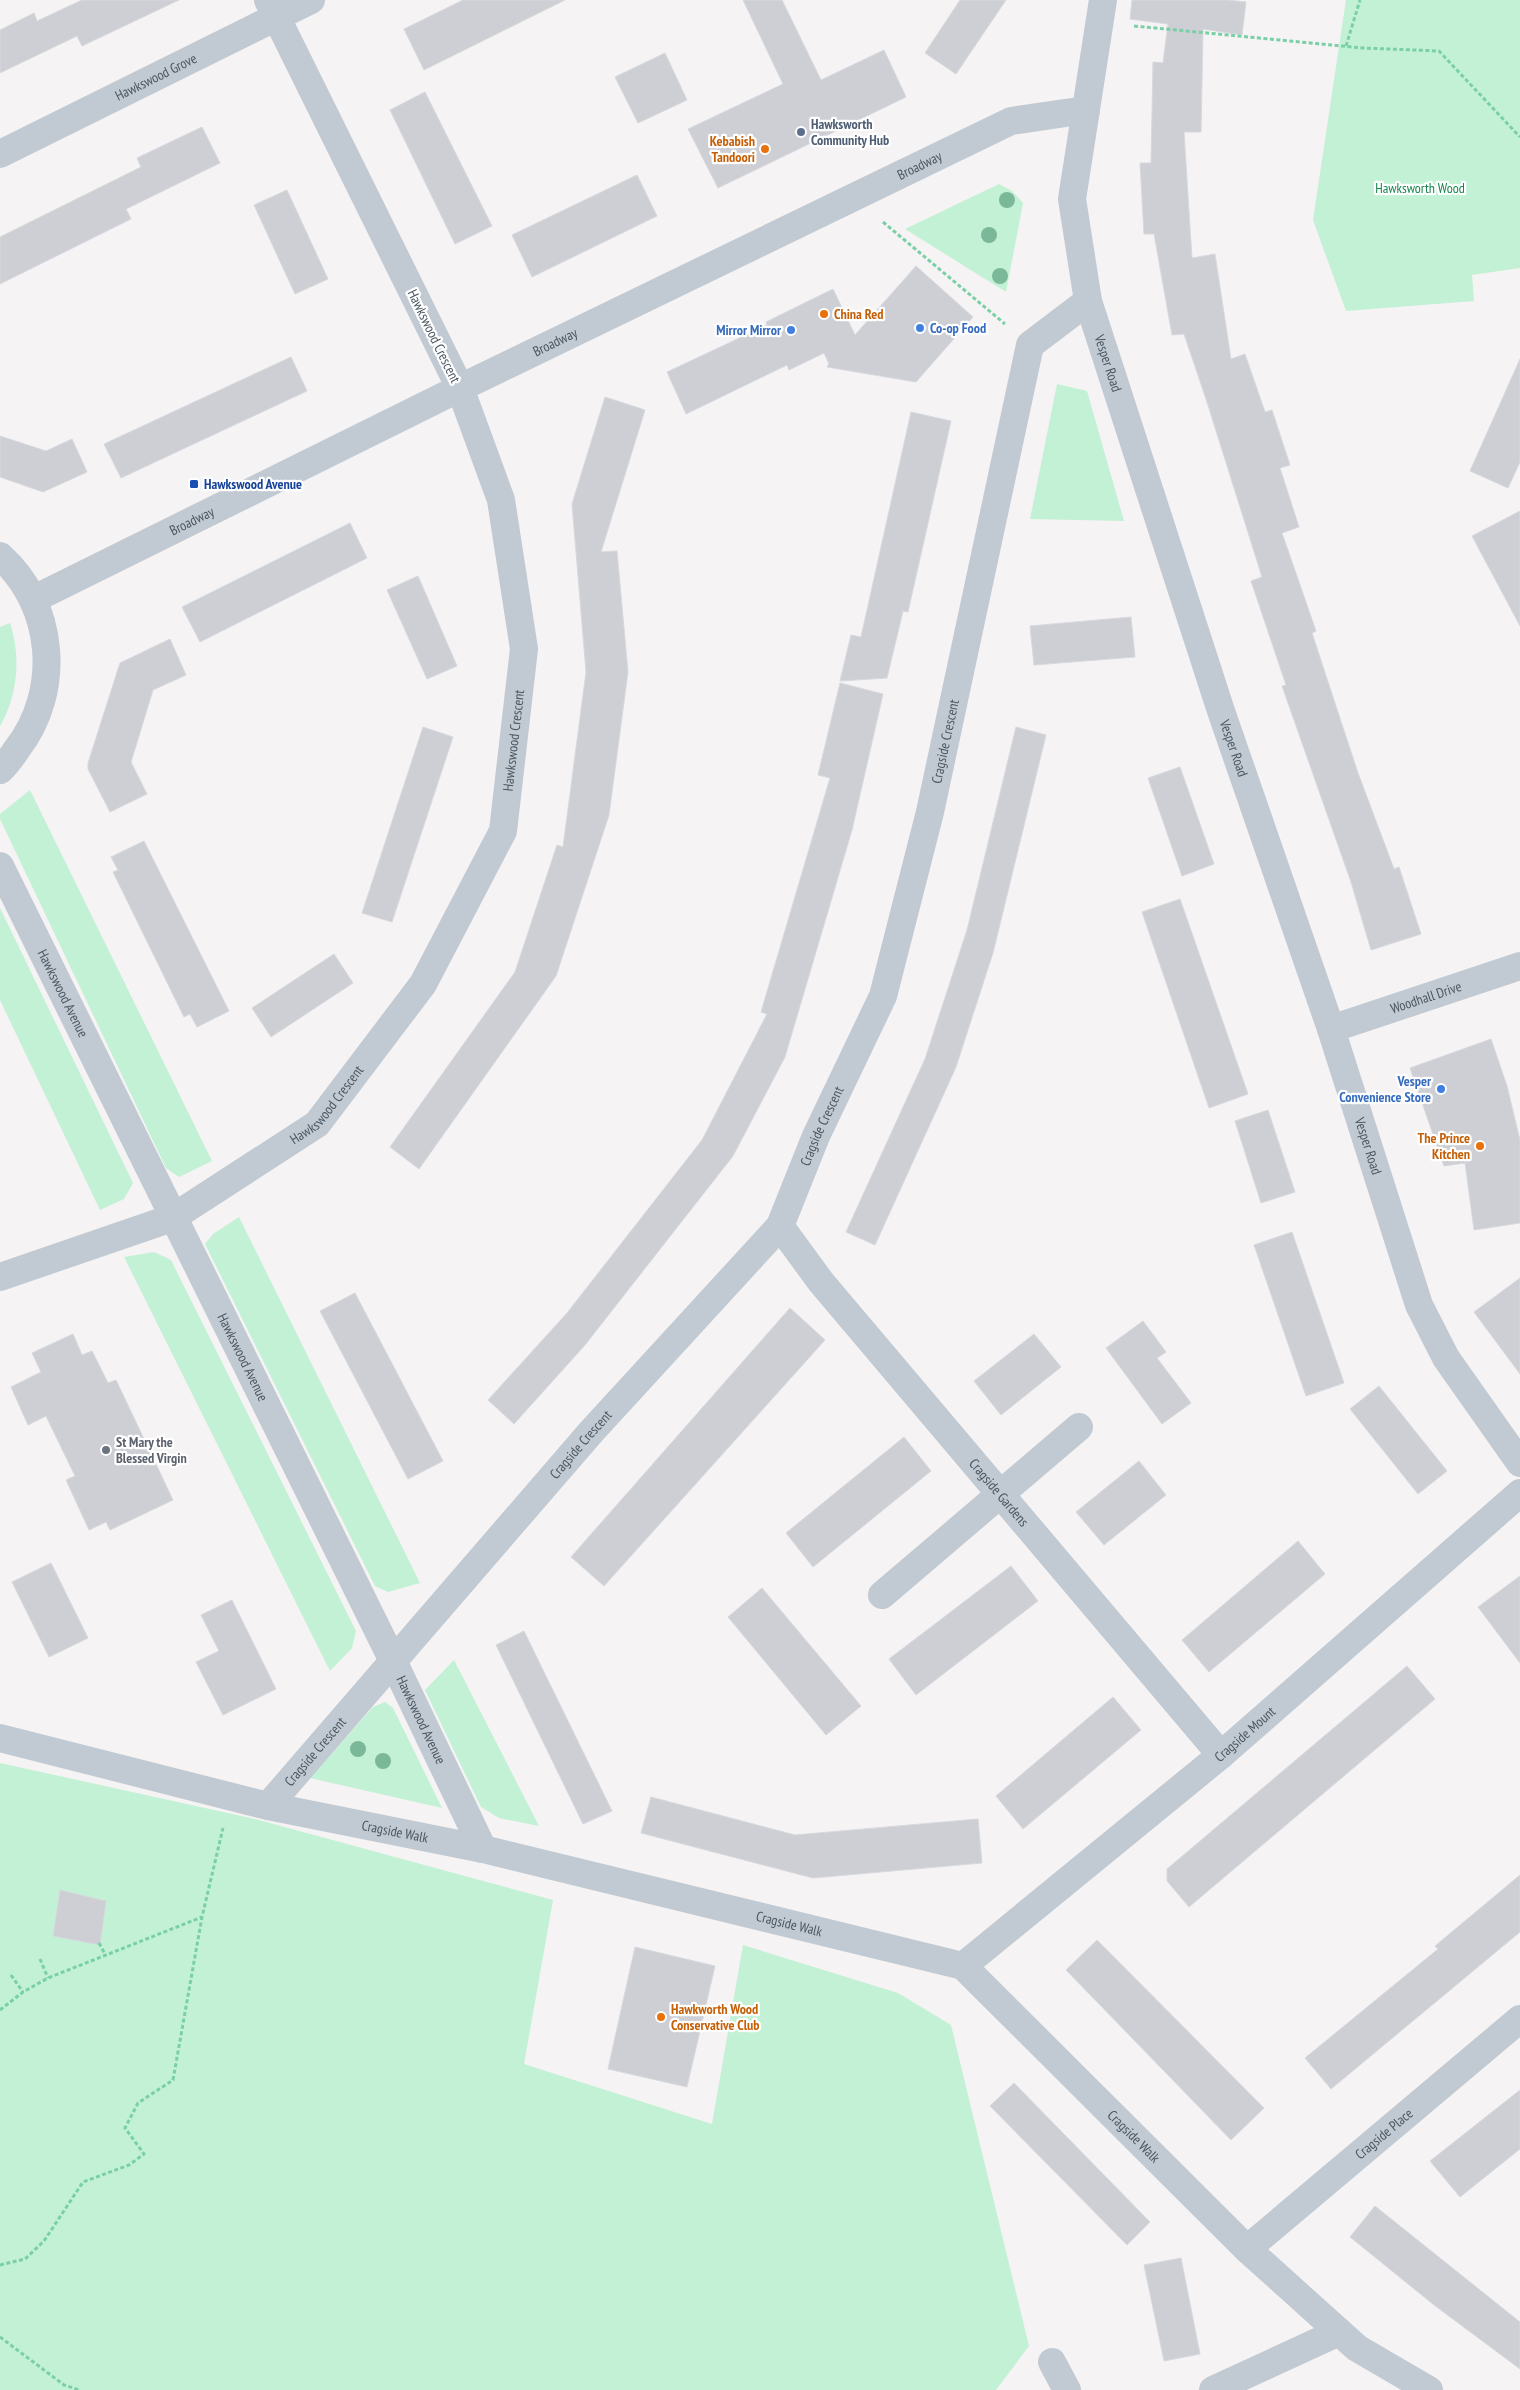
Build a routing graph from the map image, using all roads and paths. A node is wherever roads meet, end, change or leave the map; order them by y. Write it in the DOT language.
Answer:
graph roads {
  1 [pos="311,0"];
  2 [pos="1360,0"];
  3 [pos="273,9"];
  4 [pos="1101,11"];
  5 [pos="1346,46"];
  6 [pos="1086,110"];
  7 [pos="1520,137"];
  8 [pos="0,154"];
  9 [pos="854,197"];
  10 [pos="1088,301"];
  11 [pos="1030,345"];
  12 [pos="460,388"];
  13 [pos="0,556"];
  14 [pos="34,599"];
  15 [pos="0,770"];
  16 [pos="0,866"];
  17 [pos="1520,966"];
  18 [pos="1331,1029"];
  19 [pos="172,1218"];
  20 [pos="780,1226"];
  21 [pos="0,1277"];
  22 [pos="1080,1427"];
  23 [pos="1520,1462"];
  24 [pos="1520,1493"];
  25 [pos="1002,1495"];
  26 [pos="882,1595"];
  27 [pos="394,1663"];
  28 [pos="0,1738"];
  29 [pos="1221,1755"];
  30 [pos="230,1796"];
  31 [pos="268,1806"];
  32 [pos="483,1849"];
  33 [pos="202,1917"];
  34 [pos="99,1943"];
  35 [pos="106,1956"];
  36 [pos="40,1959"];
  37 [pos="963,1966"];
  38 [pos="11,1975"];
  39 [pos="48,1978"];
  40 [pos="23,1992"];
  41 [pos="0,2010"];
  42 [pos="1520,2019"];
  43 [pos="1247,2249"];
  44 [pos="0,2265"];
  45 [pos="1339,2332"];
  46 [pos="0,2337"];
  47 [pos="1052,2362"];
  48 [pos="79,2390"];
  49 [pos="1067,2390"];
  50 [pos="1212,2390"];
  51 [pos="1429,2390"];
  1 -- 3 [label="street, Hawkswood Grove"];
  2 -- 5 [label="path"];
  3 -- 8 [label="street, Hawkswood Grove"];
  3 -- 12 [label="street, Hawkswood Crescent"];
  4 -- 5 [label="path"];
  4 -- 6 [label="street, Vesper Road"];
  5 -- 7 [label="path"];
  6 -- 9 [label="street, Broadway"];
  6 -- 10 [label="street, Vesper Road"];
  9 -- 11 [label="path"];
  9 -- 12 [label="street, Broadway"];
  10 -- 11 [label="street"];
  10 -- 18 [label="street, Vesper Road"];
  11 -- 20 [label="street, Cragside Crescent"];
  12 -- 14 [label="street, Broadway"];
  12 -- 19 [label="street, Hawkswood Crescent"];
  13 -- 14 [label="street"];
  14 -- 15 [label="street"];
  16 -- 19 [label="street, Hawkswood Avenue"];
  17 -- 18 [label="street, Woodhall Drive"];
  18 -- 23 [label="street, Vesper Road"];
  19 -- 21 [label="street, Hawkswood Crescent"];
  19 -- 27 [label="street, Hawkswood Avenue"];
  20 -- 25 [label="street, Cragside Gardens"];
  20 -- 27 [label="street, Cragside Crescent"];
  22 -- 25 [label="street"];
  24 -- 29 [label="street, Cragside Mount"];
  25 -- 26 [label="street"];
  25 -- 29 [label="street, Cragside Gardens"];
  27 -- 31 [label="street, Cragside Crescent"];
  27 -- 32 [label="street, Hawkswood Avenue"];
  28 -- 30 [label="street, Cragside Walk"];
  29 -- 37 [label="street, Cragside Mount"];
  30 -- 31 [label="street, Cragside Walk"];
  30 -- 33 [label="path"];
  31 -- 32 [label="street, Cragside Walk"];
  32 -- 37 [label="street, Cragside Walk"];
  33 -- 35 [label="path"];
  33 -- 44 [label="path"];
  34 -- 35 [label="path"];
  35 -- 39 [label="path"];
  36 -- 39 [label="path"];
  37 -- 43 [label="street, Cragside Walk"];
  38 -- 40 [label="path"];
  39 -- 40 [label="path"];
  40 -- 41 [label="path"];
  42 -- 43 [label="street, Cragside Place"];
  43 -- 45 [label="street, Cragside Walk"];
  45 -- 50 [label="street"];
  45 -- 51 [label="street, Cragside Walk"];
  46 -- 48 [label="path"];
  47 -- 49 [label="street"];
}
